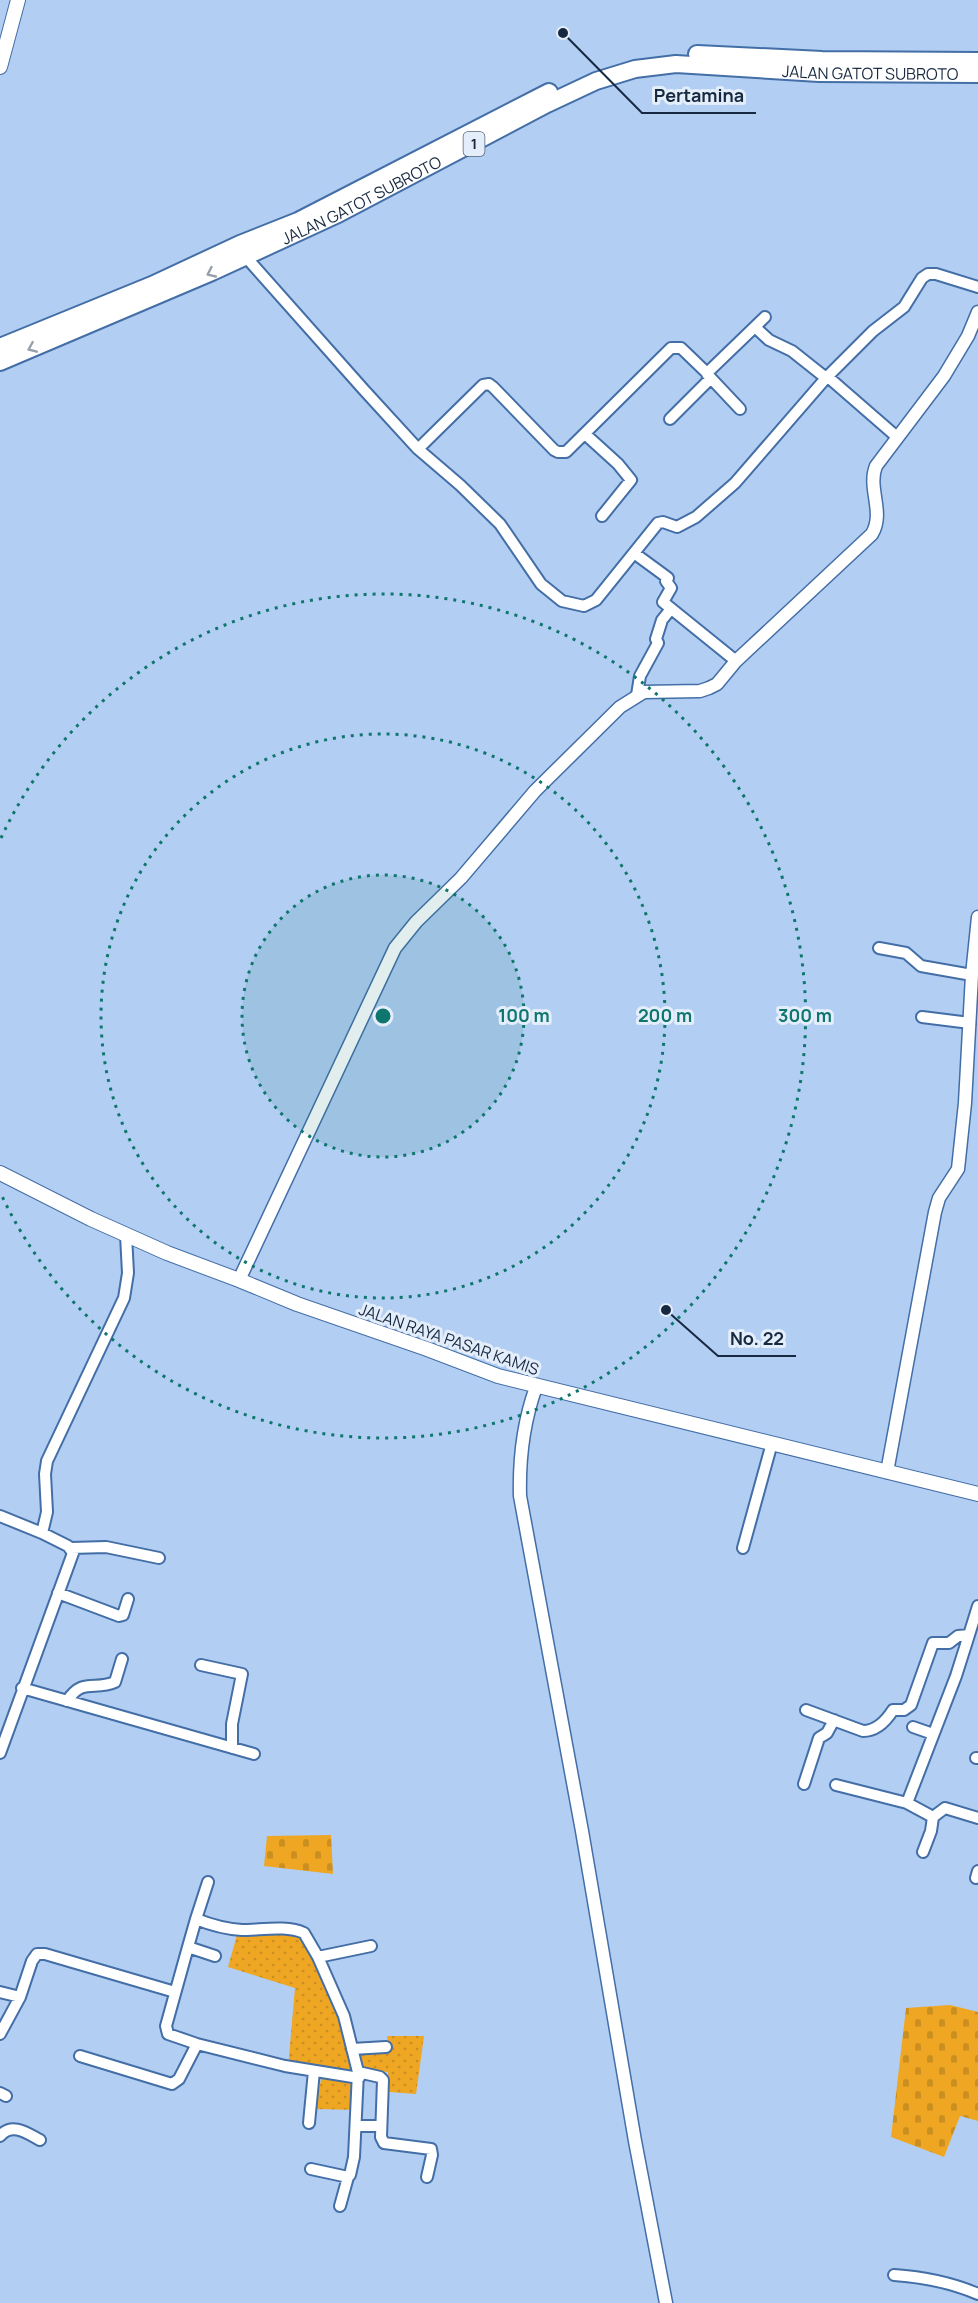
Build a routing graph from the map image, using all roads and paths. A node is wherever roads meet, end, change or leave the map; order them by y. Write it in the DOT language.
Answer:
graph roads {
  1 [pos="18,0"];
  2 [pos="978,61"];
  3 [pos="0,68"];
  4 [pos="978,74"];
  5 [pos="529,107"];
  6 [pos="243,250"];
  7 [pos="978,287"];
  8 [pos="978,312"];
  9 [pos="765,318"];
  10 [pos="755,327"];
  11 [pos="0,347"];
  12 [pos="0,362"];
  13 [pos="709,376"];
  14 [pos="827,378"];
  15 [pos="740,409"];
  16 [pos="670,419"];
  17 [pos="585,434"];
  18 [pos="897,437"];
  19 [pos="418,449"];
  20 [pos="602,516"];
  21 [pos="634,553"];
  22 [pos="670,610"];
  23 [pos="736,661"];
  24 [pos="637,695"];
  25 [pos="978,917"];
  26 [pos="879,948"];
  27 [pos="972,975"];
  28 [pos="922,1017"];
  29 [pos="970,1023"];
  30 [pos="0,1173"];
  31 [pos="126,1235"];
  32 [pos="239,1280"];
  33 [pos="536,1387"];
  34 [pos="772,1443"];
  35 [pos="887,1472"];
  36 [pos="978,1494"];
  37 [pos="0,1516"];
  38 [pos="42,1533"];
  39 [pos="71,1548"];
  40 [pos="743,1548"];
  41 [pos="159,1558"];
  42 [pos="58,1593"];
  43 [pos="128,1599"];
  44 [pos="978,1606"];
  45 [pos="969,1635"];
  46 [pos="122,1659"];
  47 [pos="201,1665"];
  48 [pos="22,1688"];
  49 [pos="67,1701"];
  50 [pos="806,1710"];
  51 [pos="834,1720"];
  52 [pos="913,1727"];
  53 [pos="933,1734"];
  54 [pos="232,1748"];
  55 [pos="0,1753"];
  56 [pos="254,1754"];
  57 [pos="804,1784"];
  58 [pos="836,1785"];
  59 [pos="907,1803"];
  60 [pos="933,1817"];
  61 [pos="978,1818"];
  62 [pos="923,1852"];
  63 [pos="208,1882"];
  64 [pos="196,1919"];
  65 [pos="371,1946"];
  66 [pos="188,1947"];
  67 [pos="215,1956"];
  68 [pos="318,1957"];
  69 [pos="0,1992"];
  70 [pos="175,1992"];
  71 [pos="20,1997"];
  72 [pos="0,2034"];
  73 [pos="197,2044"];
  74 [pos="386,2046"];
  75 [pos="352,2049"];
  76 [pos="80,2055"];
  77 [pos="314,2071"];
  78 [pos="358,2075"];
  79 [pos="309,2123"];
  80 [pos="356,2126"];
  81 [pos="381,2126"];
  82 [pos="0,2136"];
  83 [pos="40,2140"];
  84 [pos="311,2169"];
  85 [pos="348,2176"];
  86 [pos="427,2177"];
  87 [pos="340,2206"];
  88 [pos="894,2275"];
  89 [pos="978,2294"];
  90 [pos="666,2303"];
  1 -- 3 [label="main road"];
  2 -- 5 [label="highway, JALAN GATOT SUBROTO / 1"];
  4 -- 5 [label="highway, JALAN GATOT SUBROTO / 1"];
  5 -- 6 [label="highway, JALAN GATOT SUBROTO / 1"];
  6 -- 11 [label="highway, JALAN GATOT SUBROTO / 1"];
  6 -- 12 [label="highway, JALAN GATOT SUBROTO / 1, one-way"];
  6 -- 19 [label="street"];
  7 -- 14 [label="street"];
  8 -- 18 [label="street"];
  9 -- 10 [label="street"];
  10 -- 13 [label="street"];
  10 -- 14 [label="street"];
  13 -- 15 [label="street"];
  13 -- 16 [label="street"];
  13 -- 17 [label="street"];
  14 -- 18 [label="street"];
  14 -- 21 [label="street"];
  17 -- 19 [label="street"];
  17 -- 20 [label="street"];
  18 -- 23 [label="street"];
  19 -- 21 [label="street"];
  21 -- 22 [label="street"];
  22 -- 23 [label="street"];
  22 -- 24 [label="street"];
  23 -- 24 [label="street"];
  24 -- 32 [label="street"];
  25 -- 27 [label="street"];
  26 -- 27 [label="street"];
  27 -- 29 [label="street"];
  28 -- 29 [label="street"];
  29 -- 35 [label="street"];
  30 -- 31 [label="main road, JALAN RAYA PASAR KAMIS"];
  31 -- 32 [label="main road, JALAN RAYA PASAR KAMIS"];
  31 -- 38 [label="street"];
  32 -- 33 [label="main road, JALAN RAYA PASAR KAMIS"];
  33 -- 34 [label="main road, JALAN RAYA PASAR KAMIS"];
  33 -- 90 [label="street"];
  34 -- 35 [label="main road, JALAN RAYA PASAR KAMIS"];
  34 -- 40 [label="street"];
  35 -- 36 [label="main road, JALAN RAYA PASAR KAMIS"];
  37 -- 38 [label="street"];
  38 -- 39 [label="street"];
  39 -- 41 [label="street"];
  39 -- 42 [label="street"];
  42 -- 43 [label="street"];
  42 -- 48 [label="street"];
  44 -- 45 [label="street"];
  45 -- 51 [label="street"];
  45 -- 53 [label="street"];
  46 -- 49 [label="street"];
  47 -- 54 [label="street"];
  48 -- 49 [label="street"];
  48 -- 55 [label="street"];
  49 -- 54 [label="street"];
  50 -- 51 [label="street"];
  51 -- 57 [label="street"];
  52 -- 53 [label="street"];
  53 -- 59 [label="street"];
  54 -- 56 [label="street"];
  58 -- 59 [label="street"];
  59 -- 60 [label="street"];
  60 -- 61 [label="street"];
  60 -- 62 [label="street"];
  63 -- 64 [label="street"];
  64 -- 66 [label="street"];
  64 -- 68 [label="street"];
  65 -- 68 [label="street"];
  66 -- 67 [label="street"];
  66 -- 70 [label="street"];
  68 -- 75 [label="street"];
  69 -- 71 [label="street"];
  70 -- 71 [label="street"];
  70 -- 73 [label="street"];
  71 -- 72 [label="street"];
  73 -- 76 [label="street"];
  73 -- 77 [label="street"];
  74 -- 75 [label="street"];
  75 -- 78 [label="street"];
  77 -- 78 [label="street"];
  77 -- 79 [label="street"];
  78 -- 80 [label="street"];
  78 -- 81 [label="street"];
  80 -- 81 [label="street"];
  80 -- 85 [label="street"];
  81 -- 86 [label="street"];
  82 -- 83 [label="street"];
  84 -- 85 [label="street"];
  85 -- 87 [label="street"];
  88 -- 89 [label="street"];
}
